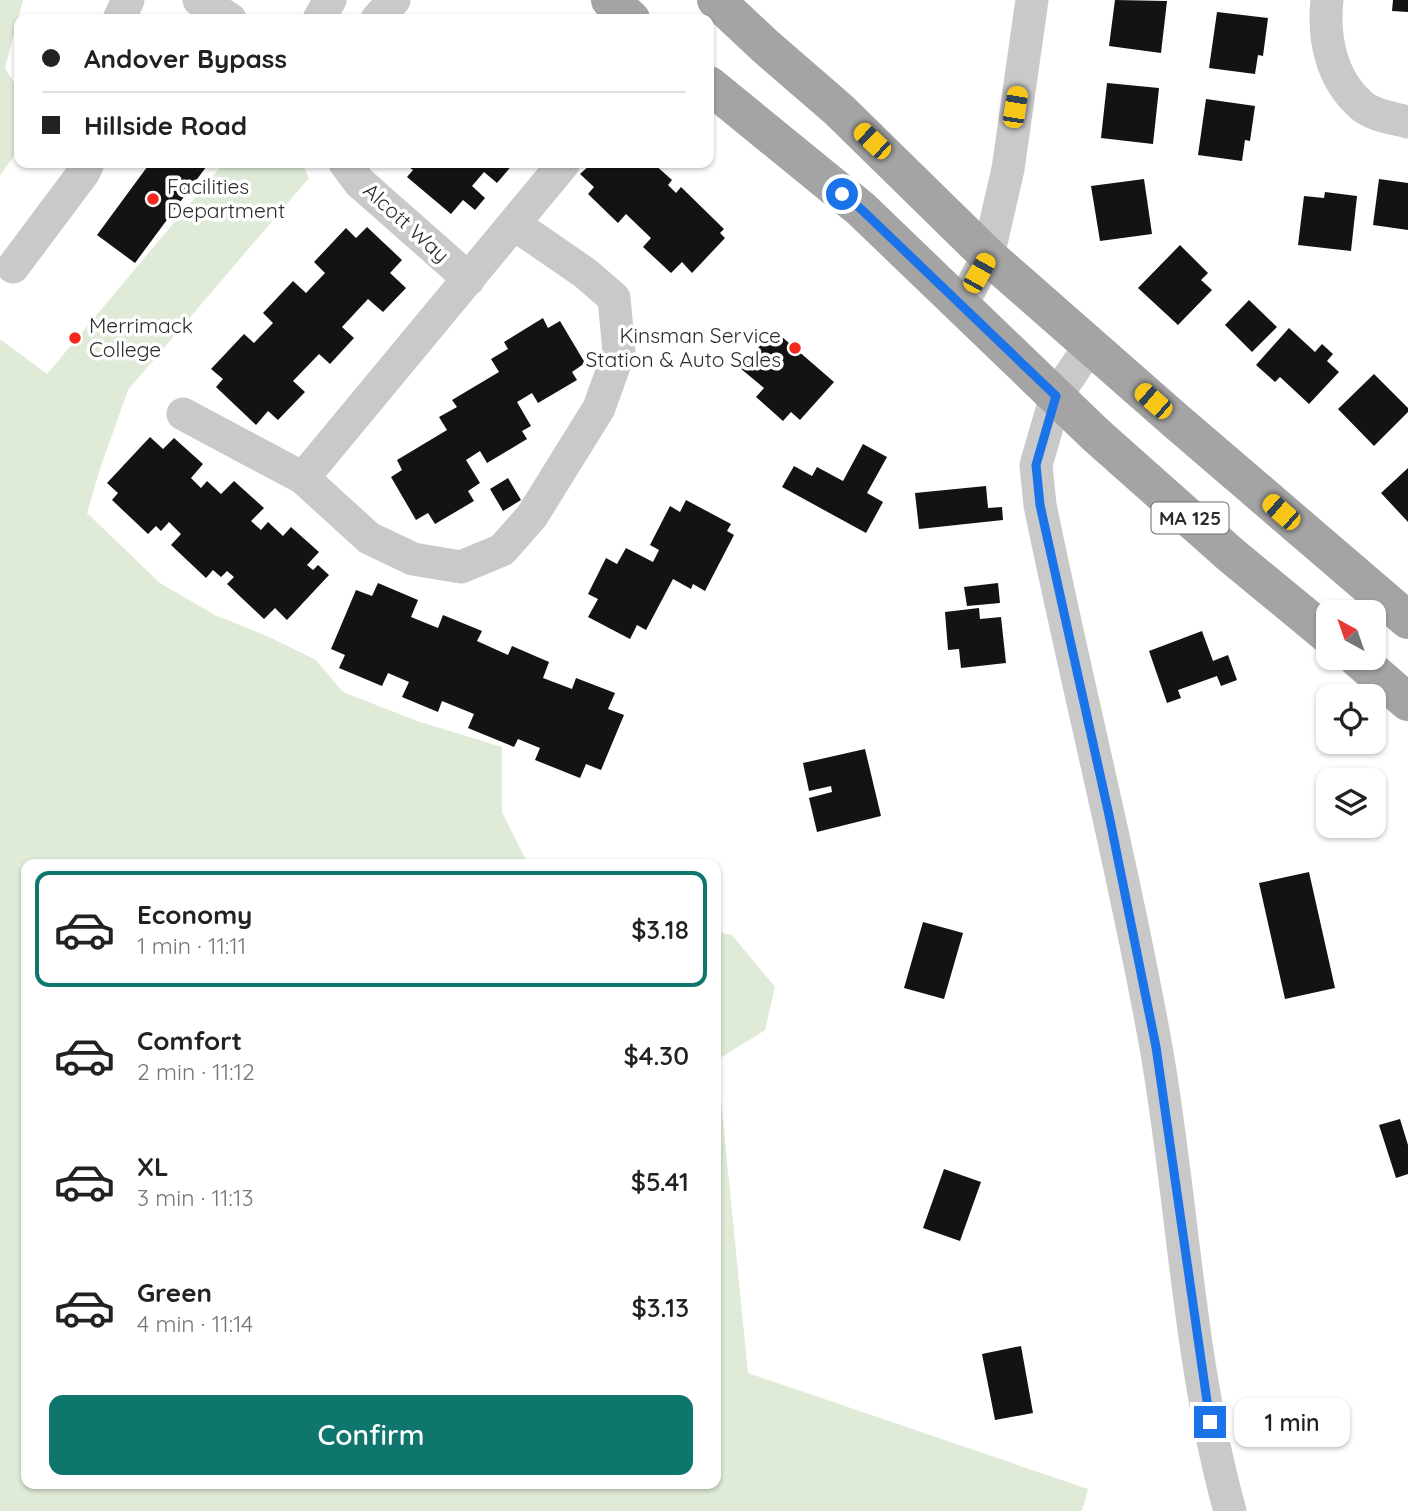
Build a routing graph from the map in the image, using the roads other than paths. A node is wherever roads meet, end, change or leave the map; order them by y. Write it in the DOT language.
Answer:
graph roads {
  1 [pos="199,0"];
  2 [pos="394,0"];
  3 [pos="610,0"];
  4 [pos="716,0"];
  5 [pos="1032,0"];
  6 [pos="1327,0"];
  7 [pos="222,14"];
  8 [pos="381,14"];
  9 [pos="625,14"];
  10 [pos="714,89"];
  11 [pos="1408,121"];
  12 [pos="86,168"];
  13 [pos="349,168"];
  14 [pos="560,168"];
  15 [pos="514,224"];
  16 [pos="988,256"];
  17 [pos="13,267"];
  18 [pos="469,279"];
  19 [pos="961,306"];
  20 [pos="1090,346"];
  21 [pos="1056,396"];
  22 [pos="183,414"];
  23 [pos="303,478"];
  24 [pos="1408,620"];
  25 [pos="1316,625"];
  26 [pos="1371,670"];
  27 [pos="1408,702"];
  28 [pos="1230,1511"];
  1 -- 7 [label="street"];
  2 -- 8 [label="street"];
  3 -- 9 [label="main road"];
  4 -- 16 [label="main road, MA 125"];
  5 -- 16 [label="street"];
  6 -- 11 [label="street"];
  10 -- 19 [label="main road, MA 125"];
  12 -- 17 [label="street"];
  13 -- 18 [label="street, Alcott Way"];
  14 -- 15 [label="street"];
  15 -- 18 [label="street"];
  15 -- 23 [label="street"];
  16 -- 19 [label="street"];
  16 -- 20 [label="main road, MA 125"];
  18 -- 23 [label="street"];
  19 -- 21 [label="main road, MA 125"];
  20 -- 21 [label="street"];
  20 -- 24 [label="main road, MA 125"];
  21 -- 25 [label="main road, MA 125"];
  21 -- 28 [label="street"];
  22 -- 23 [label="street"];
  26 -- 27 [label="main road"];
}
